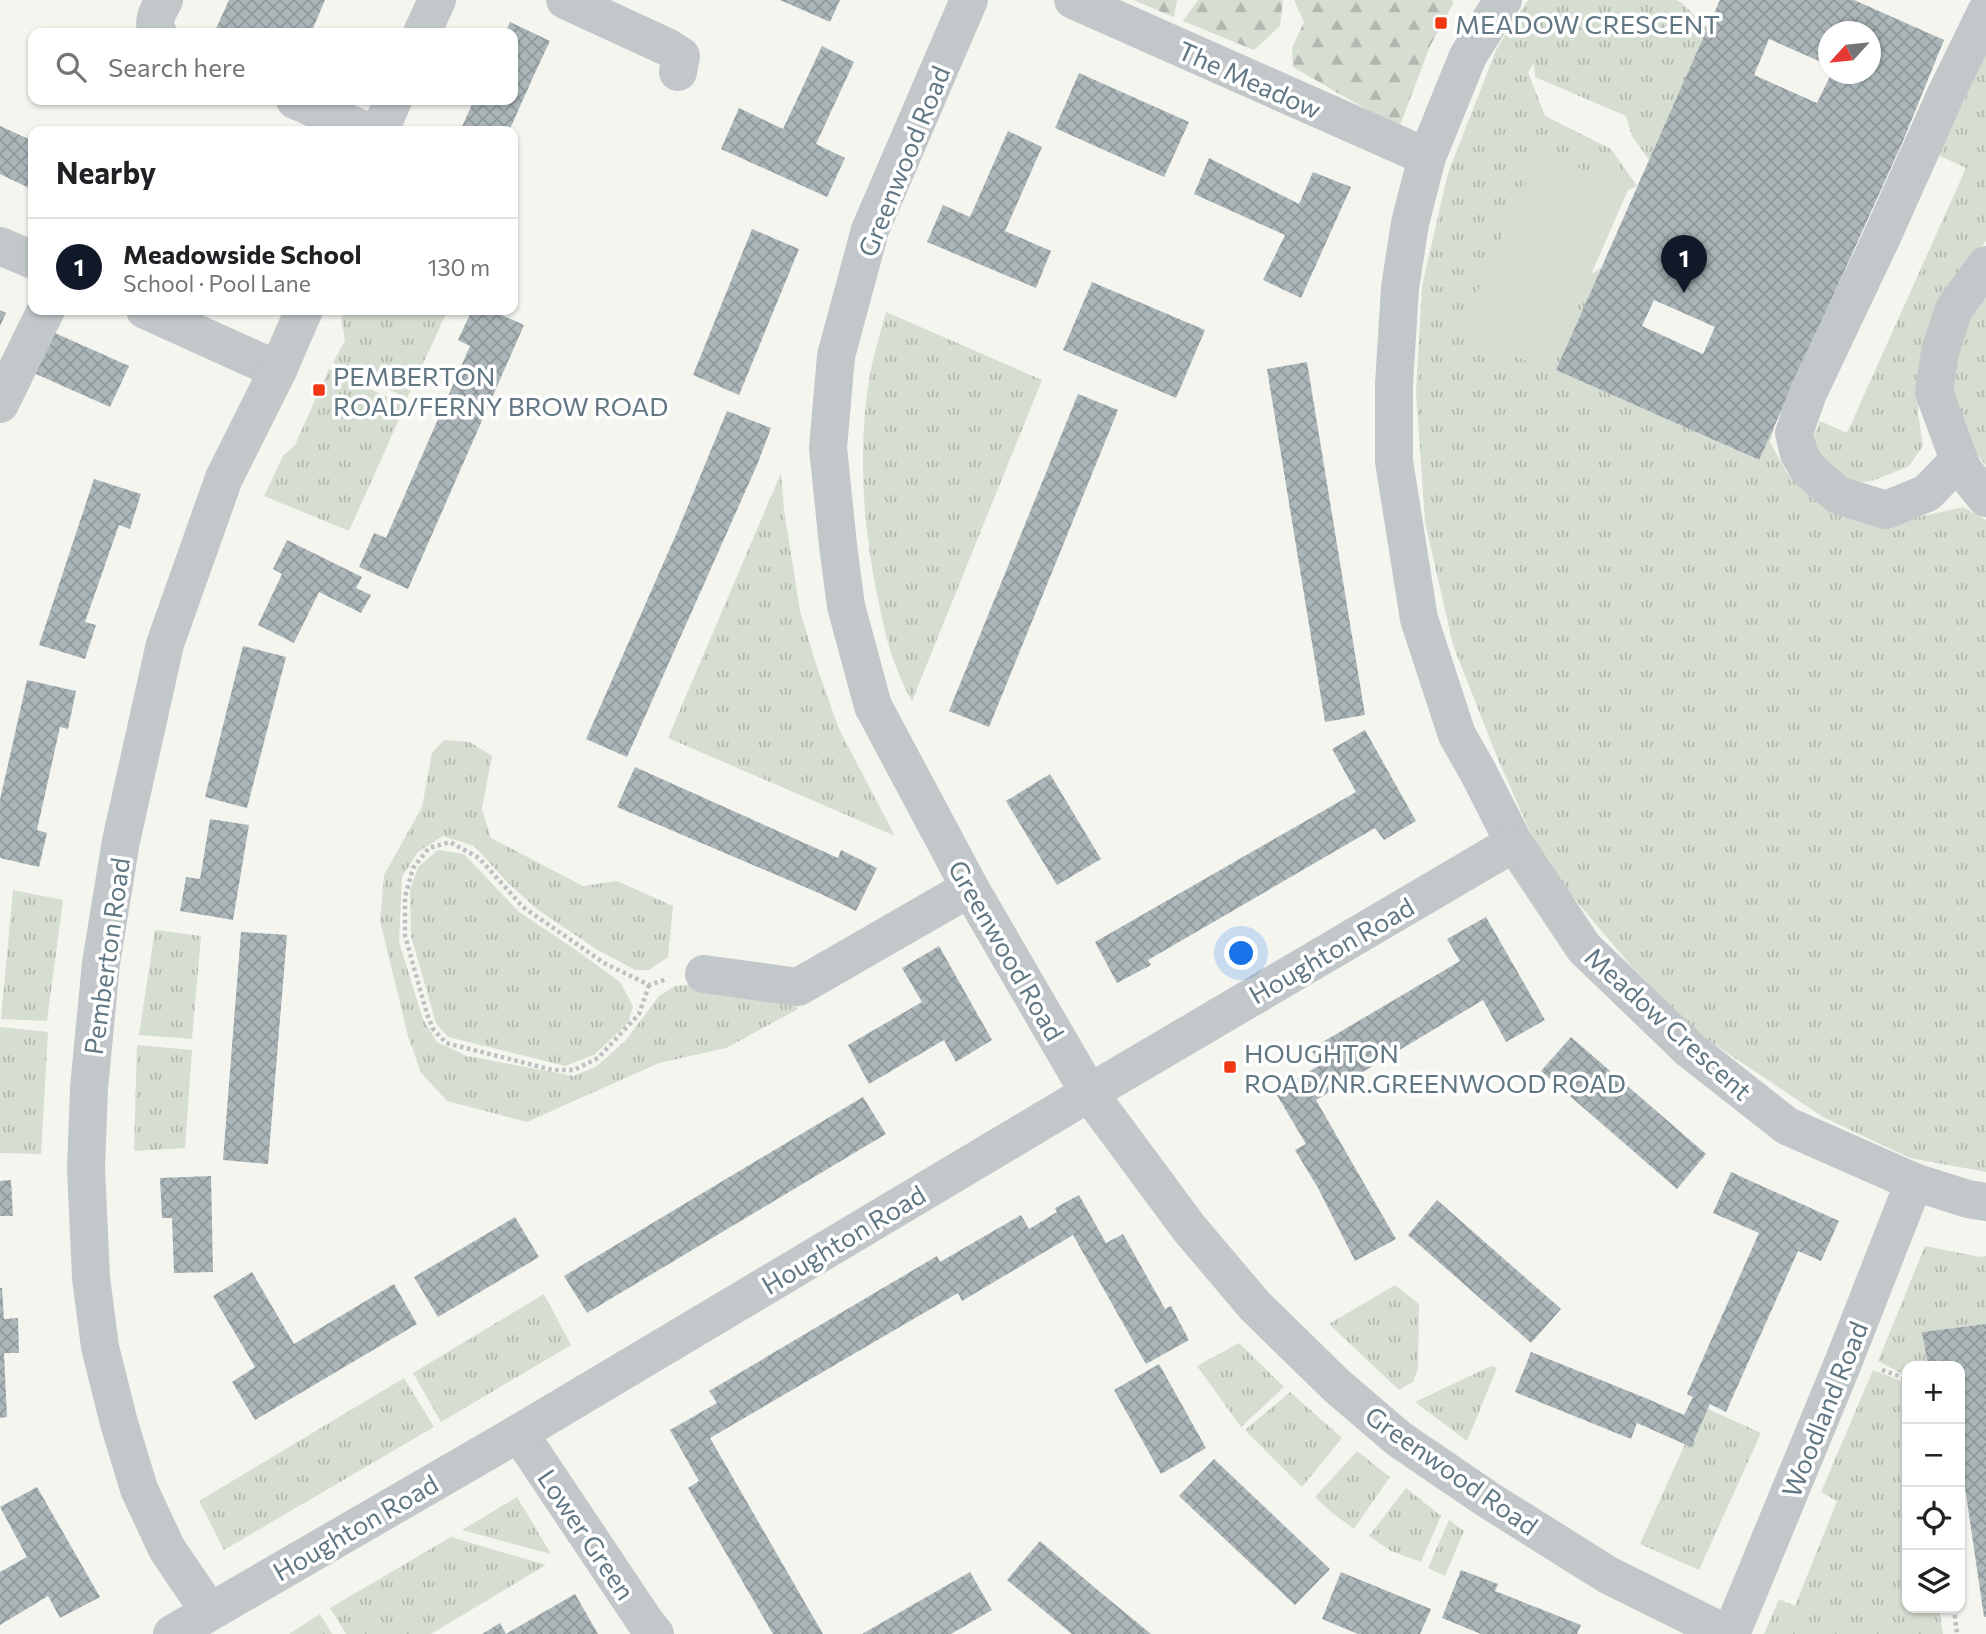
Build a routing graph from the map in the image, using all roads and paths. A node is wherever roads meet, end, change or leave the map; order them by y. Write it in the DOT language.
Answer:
graph roads {
  1 [pos="163,0"];
  2 [pos="436,0"];
  3 [pos="565,0"];
  4 [pos="969,0"];
  5 [pos="1073,0"];
  6 [pos="1503,0"];
  7 [pos="1986,12"];
  8 [pos="155,28"];
  9 [pos="424,28"];
  10 [pos="678,72"];
  11 [pos="306,105"];
  12 [pos="391,105"];
  13 [pos="355,126"];
  14 [pos="382,126"];
  15 [pos="1427,157"];
  16 [pos="0,246"];
  17 [pos="28,258"];
  18 [pos="1986,265"];
  19 [pos="44,315"];
  20 [pos="156,315"];
  21 [pos="302,315"];
  22 [pos="278,370"];
  23 [pos="0,404"];
  24 [pos="1959,460"];
  25 [pos="1986,498"];
  26 [pos="1514,843"];
  27 [pos="970,888"];
  28 [pos="704,974"];
  29 [pos="649,985"];
  30 [pos="1089,1093"];
  31 [pos="1914,1182"];
  32 [pos="1986,1202"];
  33 [pos="519,1433"];
  34 [pos="209,1611"];
  35 [pos="1955,1613"];
  36 [pos="172,1634"];
  37 [pos="655,1634"];
  38 [pos="1729,1634"];
  39 [pos="1957,1634"];
  1 -- 8 [label="street"];
  2 -- 9 [label="street"];
  3 -- 10 [label="street"];
  4 -- 27 [label="street, Greenwood Road"];
  5 -- 15 [label="street, The Meadow"];
  6 -- 15 [label="street, Meadow Crescent"];
  7 -- 24 [label="street"];
  11 -- 13 [label="street"];
  12 -- 14 [label="street"];
  15 -- 26 [label="street, Meadow Crescent"];
  16 -- 17 [label="street"];
  18 -- 24 [label="street"];
  19 -- 23 [label="street"];
  20 -- 22 [label="street"];
  21 -- 22 [label="street, Pemberton Road"];
  22 -- 34 [label="street, Pemberton Road"];
  24 -- 25 [label="street"];
  26 -- 30 [label="street, Houghton Road"];
  26 -- 31 [label="street, Meadow Crescent"];
  27 -- 28 [label="street"];
  27 -- 30 [label="street, Greenwood Road"];
  29 -- 29 [label="path"];
  30 -- 33 [label="street, Houghton Road"];
  30 -- 38 [label="street, Greenwood Road"];
  31 -- 32 [label="street, Meadow Crescent"];
  31 -- 38 [label="street, Woodland Road"];
  33 -- 34 [label="street, Houghton Road"];
  33 -- 37 [label="street, Lower Green"];
  34 -- 36 [label="street, Houghton Road"];
  35 -- 39 [label="path"];
}
